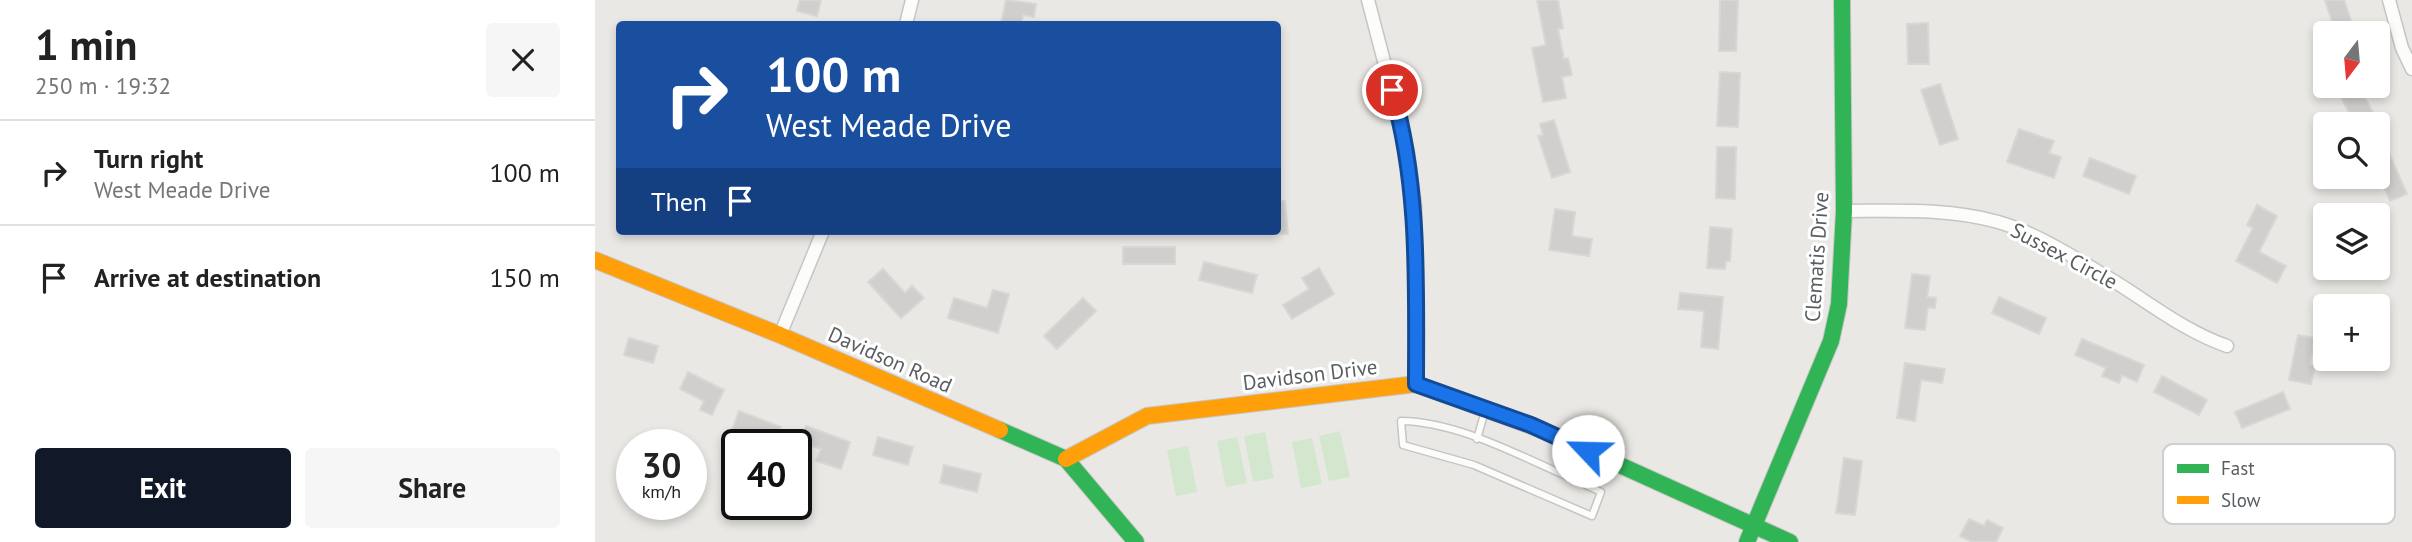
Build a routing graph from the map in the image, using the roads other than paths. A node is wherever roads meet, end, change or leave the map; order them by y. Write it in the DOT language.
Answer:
graph roads {
  1 [pos="912,0"];
  2 [pos="1368,0"];
  3 [pos="1842,0"];
  4 [pos="2389,0"];
  5 [pos="907,21"];
  6 [pos="2412,69"];
  7 [pos="1844,211"];
  8 [pos="821,235"];
  9 [pos="595,260"];
  10 [pos="780,335"];
  11 [pos="2227,346"];
  12 [pos="1416,384"];
  13 [pos="1486,409"];
  14 [pos="1477,439"];
  15 [pos="1573,444"];
  16 [pos="1066,459"];
  17 [pos="1562,474"];
  18 [pos="1755,526"];
  19 [pos="1136,542"];
  20 [pos="1748,542"];
  21 [pos="1790,542"];
  1 -- 5 [label="street"];
  2 -- 12 [label="street"];
  3 -- 7 [label="street, Clematis Drive"];
  4 -- 6 [label="street"];
  7 -- 11 [label="street, Sussex Circle"];
  7 -- 18 [label="street, Clematis Drive"];
  8 -- 10 [label="street"];
  9 -- 10 [label="street, Davidson Road"];
  10 -- 16 [label="street, Davidson Road"];
  12 -- 13 [label="street, Davidson Drive"];
  12 -- 16 [label="street, Davidson Drive"];
  13 -- 14 [label="lane"];
  13 -- 15 [label="street, Davidson Drive"];
  14 -- 17 [label="lane"];
  14 -- 17 [label="lane"];
  15 -- 17 [label="lane"];
  15 -- 18 [label="street, Davidson Drive"];
  16 -- 19 [label="street, Davidson Road"];
  18 -- 20 [label="street, Clematis Drive"];
  18 -- 21 [label="street, Davidson Drive"];
}
